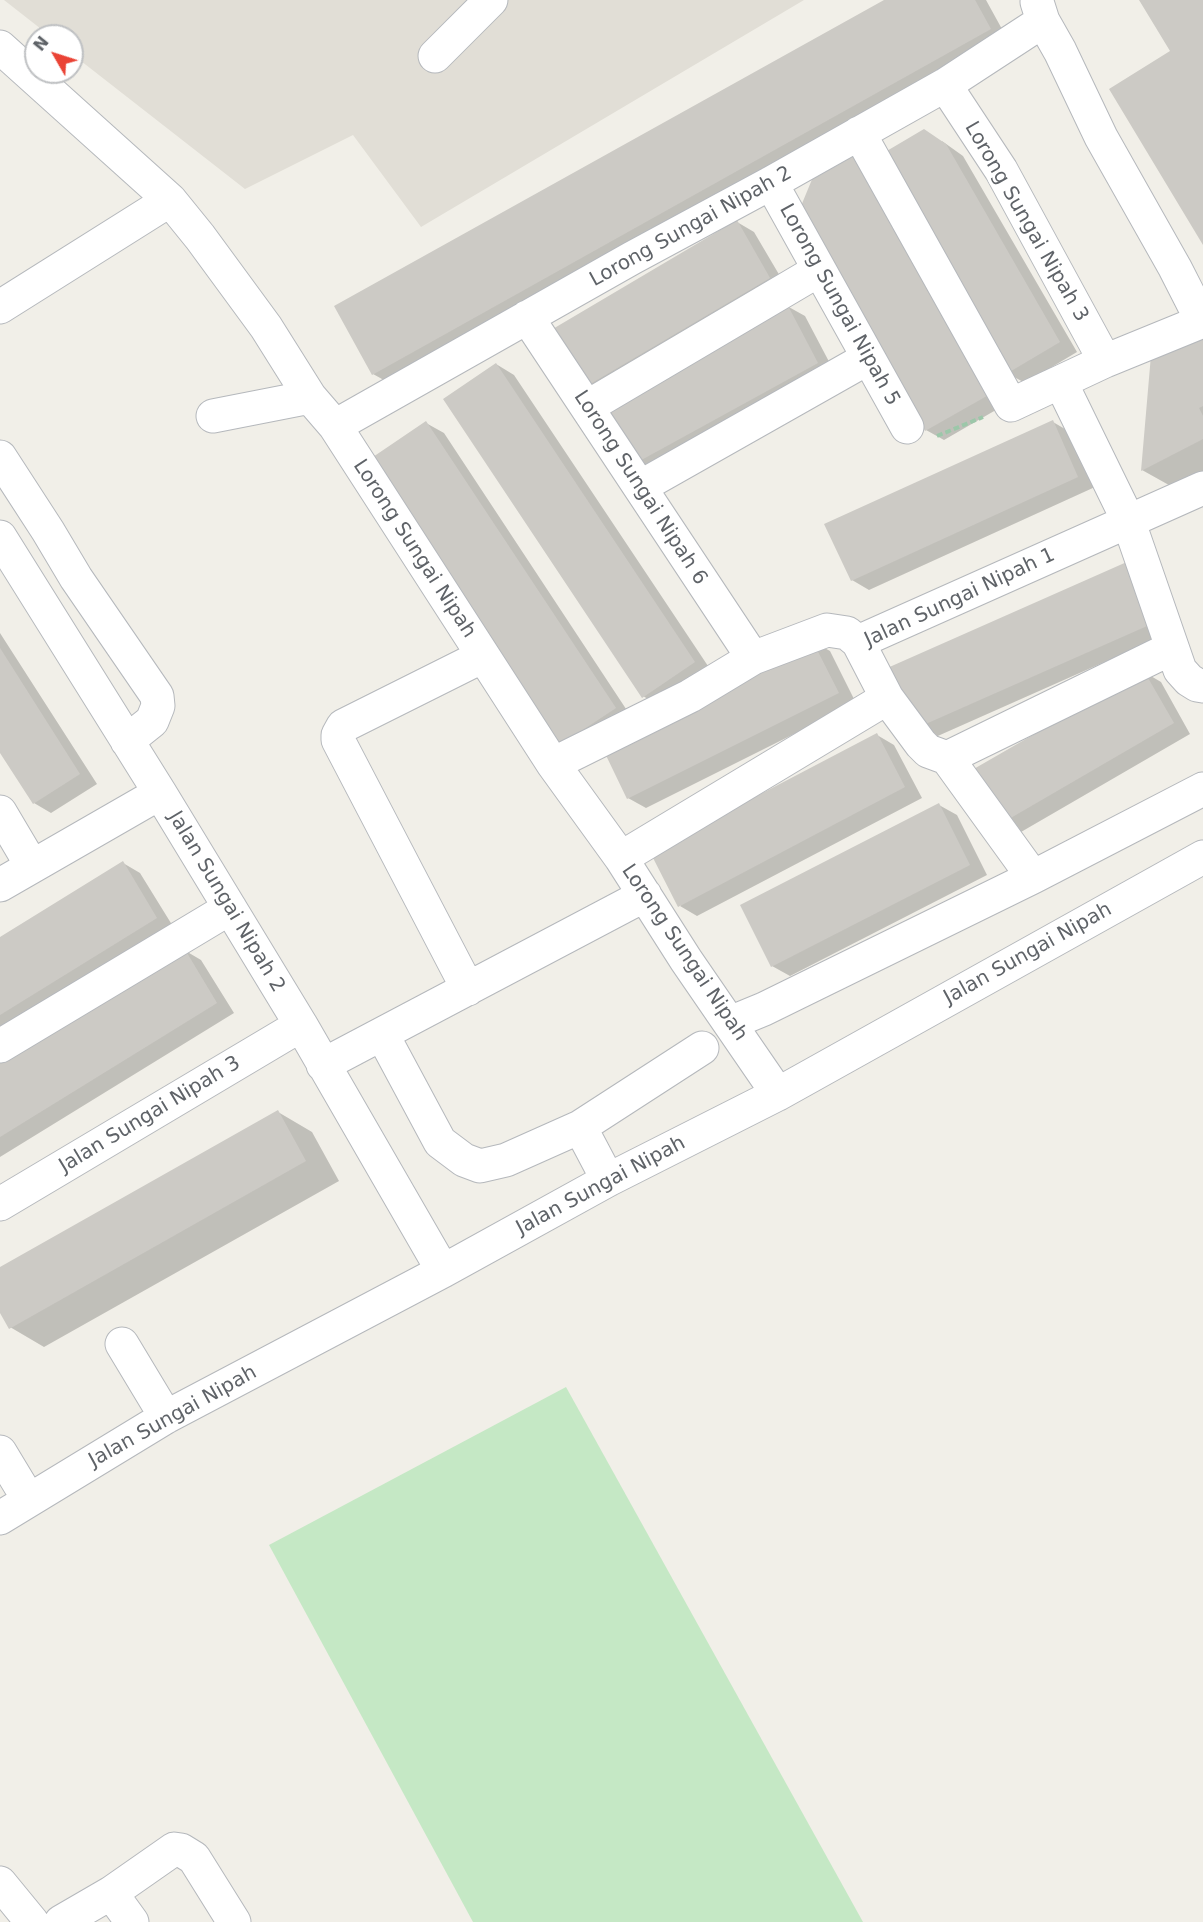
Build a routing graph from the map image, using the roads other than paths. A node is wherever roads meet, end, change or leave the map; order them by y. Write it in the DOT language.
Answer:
graph roads {
  1 [pos="491,0"];
  2 [pos="1040,10"];
  3 [pos="0,47"];
  4 [pos="435,56"];
  5 [pos="945,85"];
  6 [pos="859,133"];
  7 [pos="771,183"];
  8 [pos="170,201"];
  9 [pos="819,270"];
  10 [pos="0,307"];
  11 [pos="527,317"];
  12 [pos="1202,321"];
  13 [pos="868,358"];
  14 [pos="1105,361"];
  15 [pos="1061,383"];
  16 [pos="310,397"];
  17 [pos="587,407"];
  18 [pos="213,416"];
  19 [pos="335,426"];
  20 [pos="907,427"];
  21 [pos="0,457"];
  22 [pos="640,487"];
  23 [pos="1203,488"];
  24 [pos="1128,520"];
  25 [pos="0,537"];
  26 [pos="858,642"];
  27 [pos="1172,648"];
  28 [pos="483,656"];
  29 [pos="753,658"];
  30 [pos="1203,686"];
  31 [pos="887,698"];
  32 [pos="127,741"];
  33 [pos="946,758"];
  34 [pos="553,764"];
  35 [pos="1203,789"];
  36 [pos="160,793"];
  37 [pos="0,812"];
  38 [pos="1203,857"];
  39 [pos="621,858"];
  40 [pos="32,866"];
  41 [pos="1033,877"];
  42 [pos="0,885"];
  43 [pos="645,895"];
  44 [pos="230,908"];
  45 [pos="468,989"];
  46 [pos="730,1023"];
  47 [pos="301,1025"];
  48 [pos="382,1034"];
  49 [pos="0,1046"];
  50 [pos="702,1048"];
  51 [pos="323,1065"];
  52 [pos="778,1094"];
  53 [pos="580,1127"];
  54 [pos="608,1180"];
  55 [pos="0,1204"];
  56 [pos="443,1271"];
  57 [pos="122,1344"];
  58 [pos="166,1417"];
  59 [pos="0,1452"];
  60 [pos="29,1500"];
  61 [pos="0,1518"];
  62 [pos="0,1883"];
  63 [pos="111,1893"];
  64 [pos="32,1922"];
  65 [pos="61,1922"];
  66 [pos="132,1922"];
  67 [pos="234,1922"];
  1 -- 4 [label="street"];
  2 -- 5 [label="street, Lorong Sungai Nipah 2"];
  2 -- 12 [label="street"];
  3 -- 8 [label="street, Lorong Sungai Nipah"];
  5 -- 6 [label="street, Lorong Sungai Nipah 2"];
  5 -- 14 [label="street, Lorong Sungai Nipah 3"];
  6 -- 7 [label="street, Lorong Sungai Nipah 2"];
  6 -- 15 [label="street"];
  7 -- 9 [label="street, Lorong Sungai Nipah 5"];
  7 -- 11 [label="street, Lorong Sungai Nipah 2"];
  8 -- 10 [label="street"];
  8 -- 16 [label="street, Lorong Sungai Nipah"];
  9 -- 13 [label="street, Lorong Sungai Nipah 5"];
  9 -- 17 [label="street"];
  11 -- 17 [label="street, Lorong Sungai Nipah 6"];
  11 -- 19 [label="street, Lorong Sungai Nipah 2"];
  12 -- 14 [label="street"];
  13 -- 20 [label="street, Lorong Sungai Nipah 5"];
  13 -- 22 [label="street"];
  14 -- 15 [label="street"];
  15 -- 24 [label="street"];
  16 -- 18 [label="street"];
  16 -- 19 [label="street, Lorong Sungai Nipah"];
  17 -- 22 [label="street, Lorong Sungai Nipah 6"];
  19 -- 28 [label="street, Lorong Sungai Nipah"];
  21 -- 32 [label="street"];
  22 -- 29 [label="street, Lorong Sungai Nipah 6"];
  23 -- 24 [label="street, Jalan Sungai Nipah 1"];
  24 -- 26 [label="street, Jalan Sungai Nipah 1"];
  24 -- 27 [label="street"];
  25 -- 32 [label="street, Jalan Sungai Nipah 2"];
  26 -- 29 [label="street"];
  26 -- 31 [label="street, Jalan Sungai Nipah 1"];
  27 -- 30 [label="street"];
  27 -- 33 [label="street"];
  28 -- 34 [label="street, Lorong Sungai Nipah"];
  28 -- 45 [label="street"];
  29 -- 34 [label="street"];
  31 -- 33 [label="street, Jalan Sungai Nipah 1"];
  31 -- 39 [label="street"];
  32 -- 36 [label="street, Jalan Sungai Nipah 2"];
  33 -- 41 [label="street"];
  34 -- 39 [label="street, Lorong Sungai Nipah"];
  35 -- 41 [label="street"];
  36 -- 40 [label="street"];
  36 -- 44 [label="street, Jalan Sungai Nipah 2"];
  37 -- 40 [label="street"];
  38 -- 52 [label="street, Jalan Sungai Nipah"];
  39 -- 43 [label="street, Lorong Sungai Nipah"];
  40 -- 42 [label="street"];
  41 -- 46 [label="street"];
  43 -- 45 [label="street"];
  43 -- 46 [label="street, Lorong Sungai Nipah"];
  44 -- 47 [label="street, Jalan Sungai Nipah 2"];
  44 -- 49 [label="street"];
  45 -- 48 [label="street"];
  46 -- 52 [label="street, Lorong Sungai Nipah"];
  47 -- 51 [label="street, Jalan Sungai Nipah 2"];
  47 -- 55 [label="street, Jalan Sungai Nipah 3"];
  48 -- 51 [label="street"];
  48 -- 53 [label="street"];
  50 -- 53 [label="street"];
  51 -- 56 [label="street, Jalan Sungai Nipah 2"];
  52 -- 54 [label="street, Jalan Sungai Nipah"];
  53 -- 54 [label="street"];
  54 -- 56 [label="street, Jalan Sungai Nipah"];
  56 -- 58 [label="street, Jalan Sungai Nipah"];
  57 -- 58 [label="street"];
  58 -- 60 [label="street, Jalan Sungai Nipah"];
  59 -- 60 [label="street"];
  60 -- 61 [label="street, Jalan Sungai Nipah"];
  62 -- 64 [label="street"];
  63 -- 65 [label="street"];
  63 -- 66 [label="street"];
  63 -- 67 [label="street"];
}
